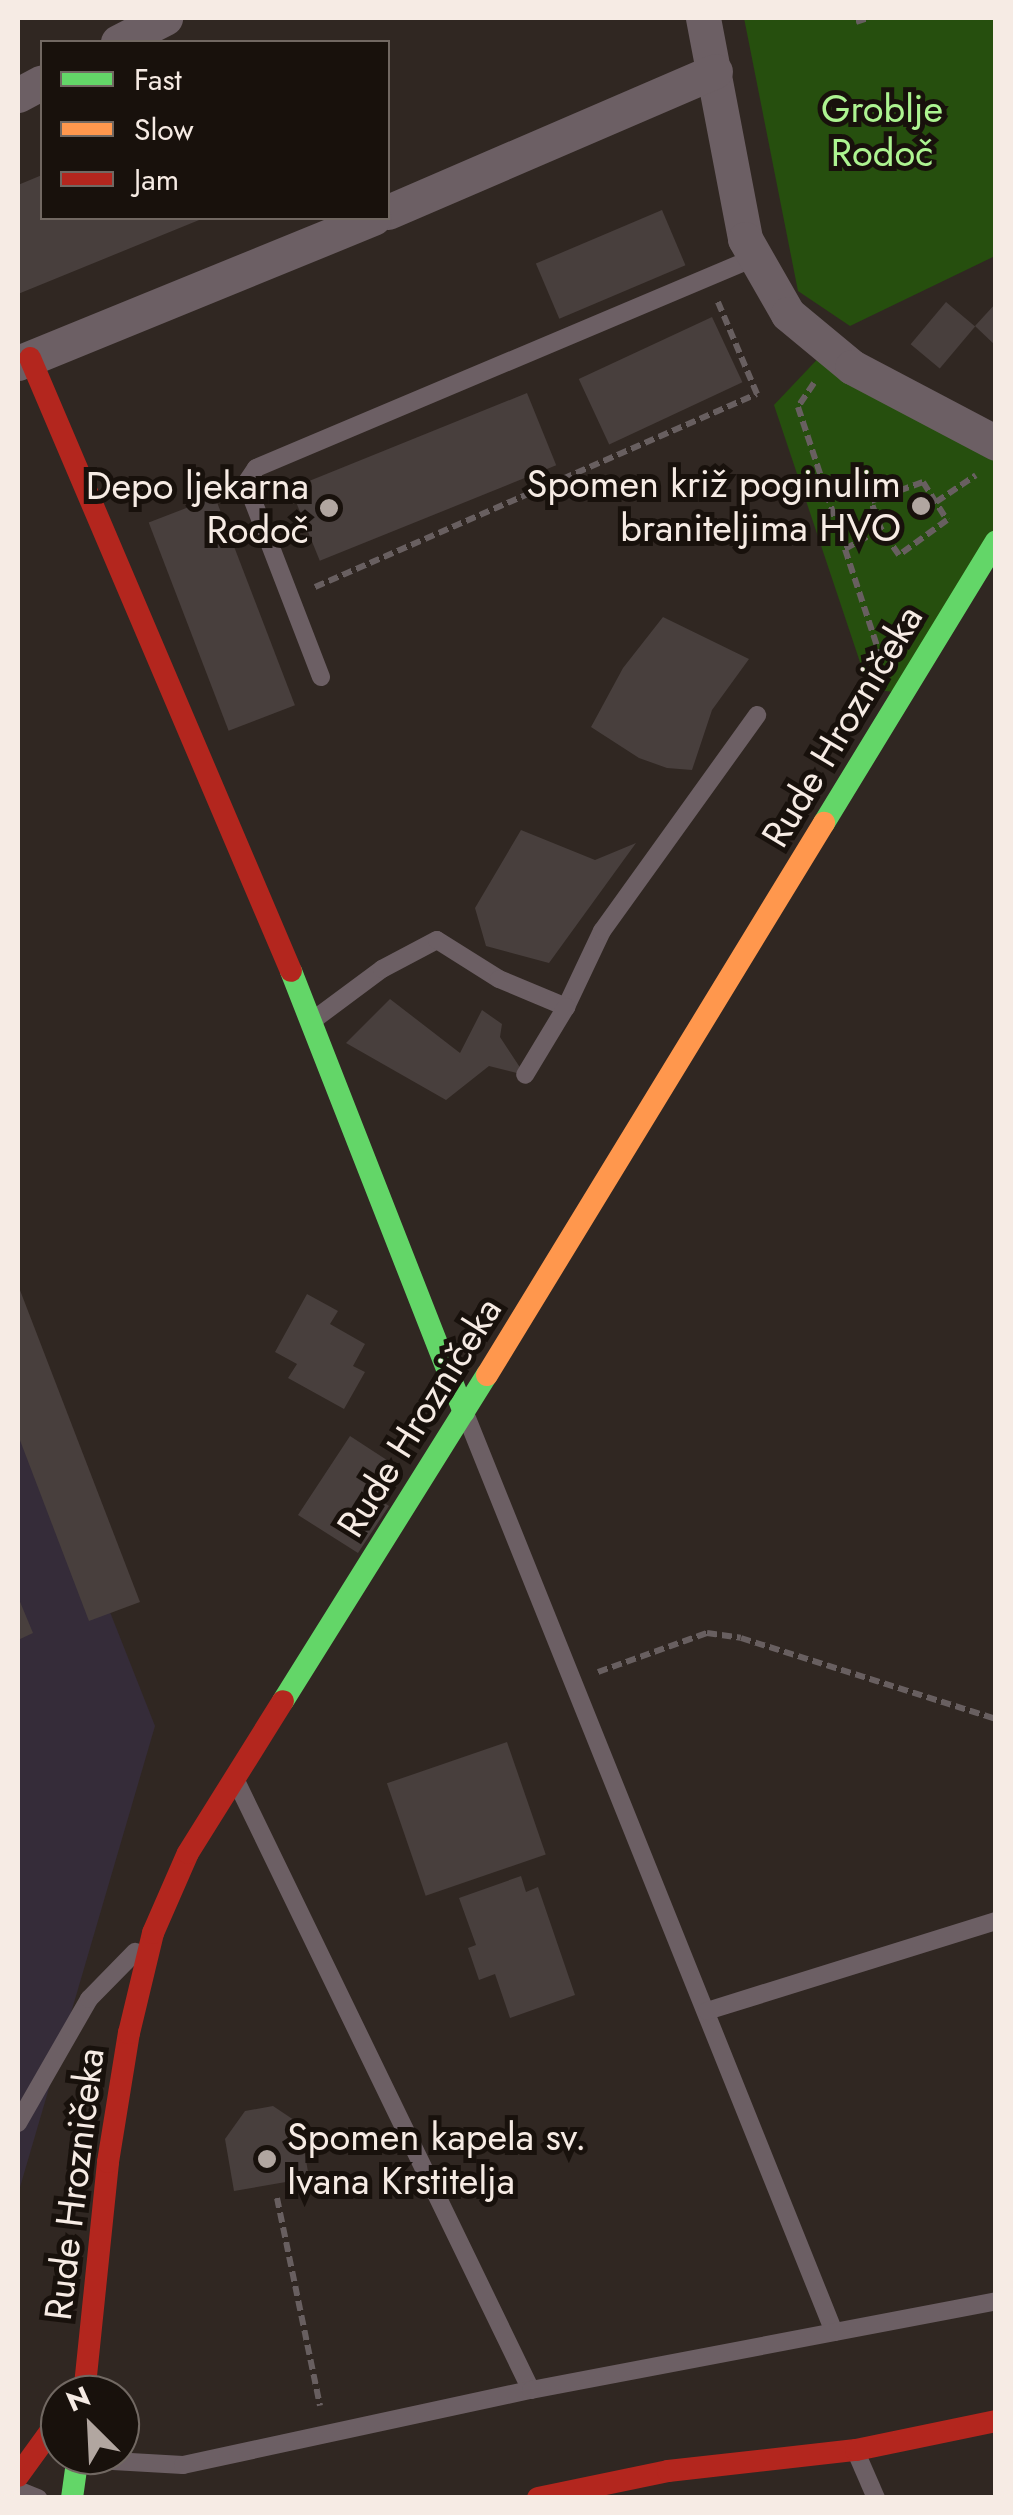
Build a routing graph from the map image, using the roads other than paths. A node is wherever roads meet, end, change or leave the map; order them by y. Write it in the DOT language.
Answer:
graph roads {
  1 [pos="165,18"];
  2 [pos="703,18"];
  3 [pos="122,40"];
  4 [pos="715,71"];
  5 [pos="40,83"];
  6 [pos="18,95"];
  7 [pos="390,211"];
  8 [pos="369,220"];
  9 [pos="756,257"];
  10 [pos="24,360"];
  11 [pos="988,458"];
  12 [pos="996,541"];
  13 [pos="322,676"];
  14 [pos="757,715"];
  15 [pos="566,1008"];
  16 [pos="312,1021"];
  17 [pos="525,1074"];
  18 [pos="464,1412"];
  19 [pos="236,1780"];
  20 [pos="996,1921"];
  21 [pos="153,1933"];
  22 [pos="707,2011"];
  23 [pos="18,2123"];
  24 [pos="996,2300"];
  25 [pos="90,2331"];
  26 [pos="834,2332"];
  27 [pos="75,2375"];
  28 [pos="86,2375"];
  29 [pos="530,2390"];
  30 [pos="996,2421"];
  31 [pos="40,2446"];
  32 [pos="856,2450"];
  33 [pos="140,2462"];
  34 [pos="18,2476"];
  35 [pos="18,2490"];
  36 [pos="609,2491"];
  37 [pos="38,2498"];
  38 [pos="538,2498"];
  39 [pos="876,2498"];
  1 -- 3 [label="street"];
  2 -- 4 [label="street"];
  4 -- 7 [label="street"];
  4 -- 9 [label="street"];
  5 -- 6 [label="street"];
  8 -- 10 [label="street"];
  9 -- 11 [label="street"];
  9 -- 13 [label="lane"];
  10 -- 16 [label="street"];
  12 -- 18 [label="street, Rude Hrozničeka"];
  14 -- 15 [label="lane"];
  15 -- 16 [label="lane"];
  15 -- 17 [label="lane"];
  16 -- 18 [label="street"];
  18 -- 19 [label="street, Rude Hrozničeka"];
  18 -- 22 [label="lane"];
  19 -- 21 [label="street, Rude Hrozničeka"];
  19 -- 29 [label="lane"];
  20 -- 22 [label="lane"];
  21 -- 23 [label="lane"];
  21 -- 25 [label="street, Rude Hrozničeka"];
  22 -- 26 [label="lane"];
  24 -- 26 [label="lane"];
  25 -- 27 [label="street"];
  25 -- 28 [label="street, Rude Hrozničeka"];
  26 -- 29 [label="lane"];
  29 -- 33 [label="lane"];
  30 -- 32 [label="street"];
  31 -- 34 [label="street"];
  32 -- 36 [label="street"];
  32 -- 39 [label="lane"];
  35 -- 37 [label="lane"];
  36 -- 38 [label="street"];
}
